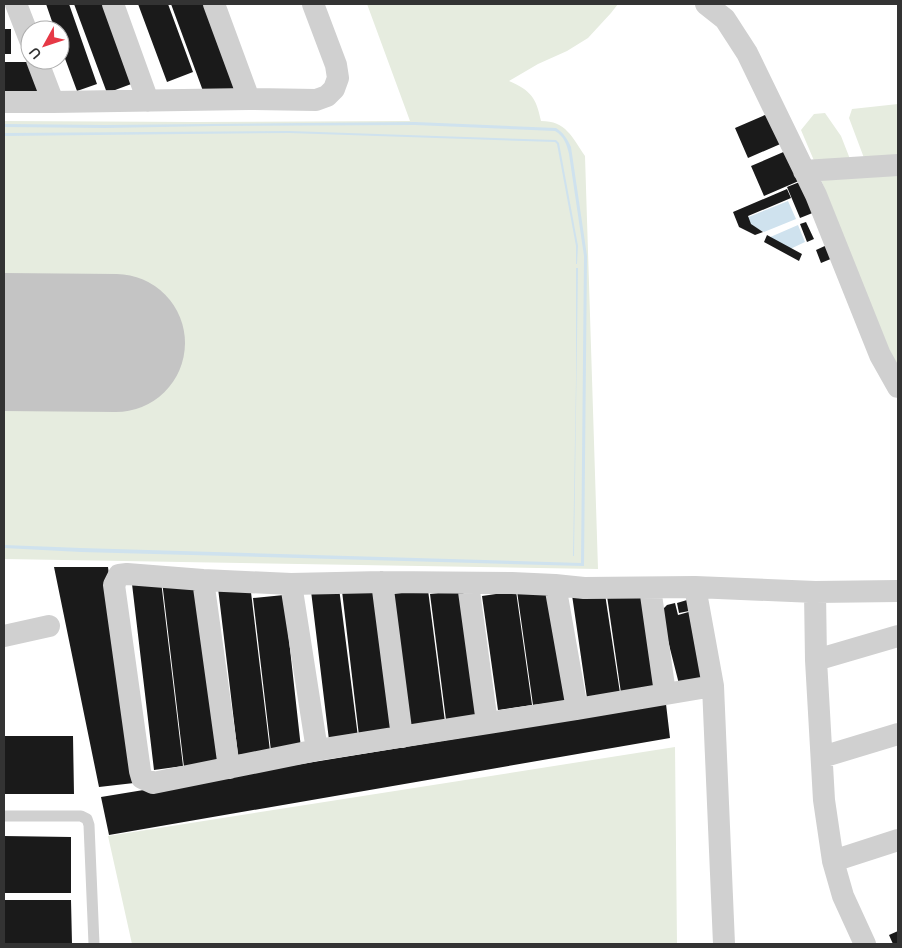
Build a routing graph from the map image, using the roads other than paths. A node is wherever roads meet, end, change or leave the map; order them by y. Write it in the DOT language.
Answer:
graph roads {
  1 [pos="113,4"];
  2 [pos="214,4"];
  3 [pos="313,4"];
  4 [pos="706,4"];
  5 [pos="13,9"];
  6 [pos="20,22"];
  7 [pos="41,70"];
  8 [pos="249,99"];
  9 [pos="148,101"];
  10 [pos="4,102"];
  11 [pos="53,102"];
  12 [pos="898,165"];
  13 [pos="804,171"];
  14 [pos="898,387"];
  15 [pos="203,580"];
  16 [pos="382,582"];
  17 [pos="291,584"];
  18 [pos="468,584"];
  19 [pos="555,585"];
  20 [pos="695,587"];
  21 [pos="650,588"];
  22 [pos="898,591"];
  23 [pos="814,592"];
  24 [pos="49,626"];
  25 [pos="4,636"];
  26 [pos="898,636"];
  27 [pos="816,660"];
  28 [pos="713,686"];
  29 [pos="665,693"];
  30 [pos="577,709"];
  31 [pos="486,723"];
  32 [pos="898,734"];
  33 [pos="402,737"];
  34 [pos="317,750"];
  35 [pos="822,757"];
  36 [pos="229,768"];
  37 [pos="4,816"];
  38 [pos="898,840"];
  39 [pos="833,861"];
  40 [pos="94,944"];
  41 [pos="724,944"];
  42 [pos="865,944"];
  1 -- 9 [label="street"];
  2 -- 8 [label="street"];
  3 -- 8 [label="street"];
  4 -- 13 [label="street"];
  5 -- 6 [label="street"];
  7 -- 11 [label="street"];
  8 -- 9 [label="street"];
  9 -- 11 [label="street"];
  10 -- 11 [label="street"];
  12 -- 13 [label="street"];
  13 -- 14 [label="street"];
  15 -- 17 [label="street"];
  15 -- 36 [label="street"];
  15 -- 36 [label="street"];
  16 -- 17 [label="street"];
  16 -- 18 [label="street"];
  16 -- 33 [label="street"];
  17 -- 34 [label="street"];
  18 -- 19 [label="street"];
  18 -- 31 [label="street"];
  19 -- 21 [label="street"];
  19 -- 30 [label="street"];
  20 -- 21 [label="street"];
  20 -- 23 [label="street"];
  20 -- 28 [label="street"];
  21 -- 29 [label="street"];
  22 -- 23 [label="street"];
  23 -- 27 [label="street"];
  24 -- 25 [label="street"];
  26 -- 27 [label="street"];
  27 -- 35 [label="street"];
  28 -- 29 [label="street"];
  28 -- 41 [label="street"];
  29 -- 30 [label="street"];
  30 -- 31 [label="street"];
  31 -- 33 [label="street"];
  32 -- 35 [label="street"];
  33 -- 34 [label="street"];
  34 -- 36 [label="street"];
  35 -- 39 [label="street"];
  37 -- 40 [label="lane"];
  38 -- 39 [label="street"];
  39 -- 42 [label="street"];
}
